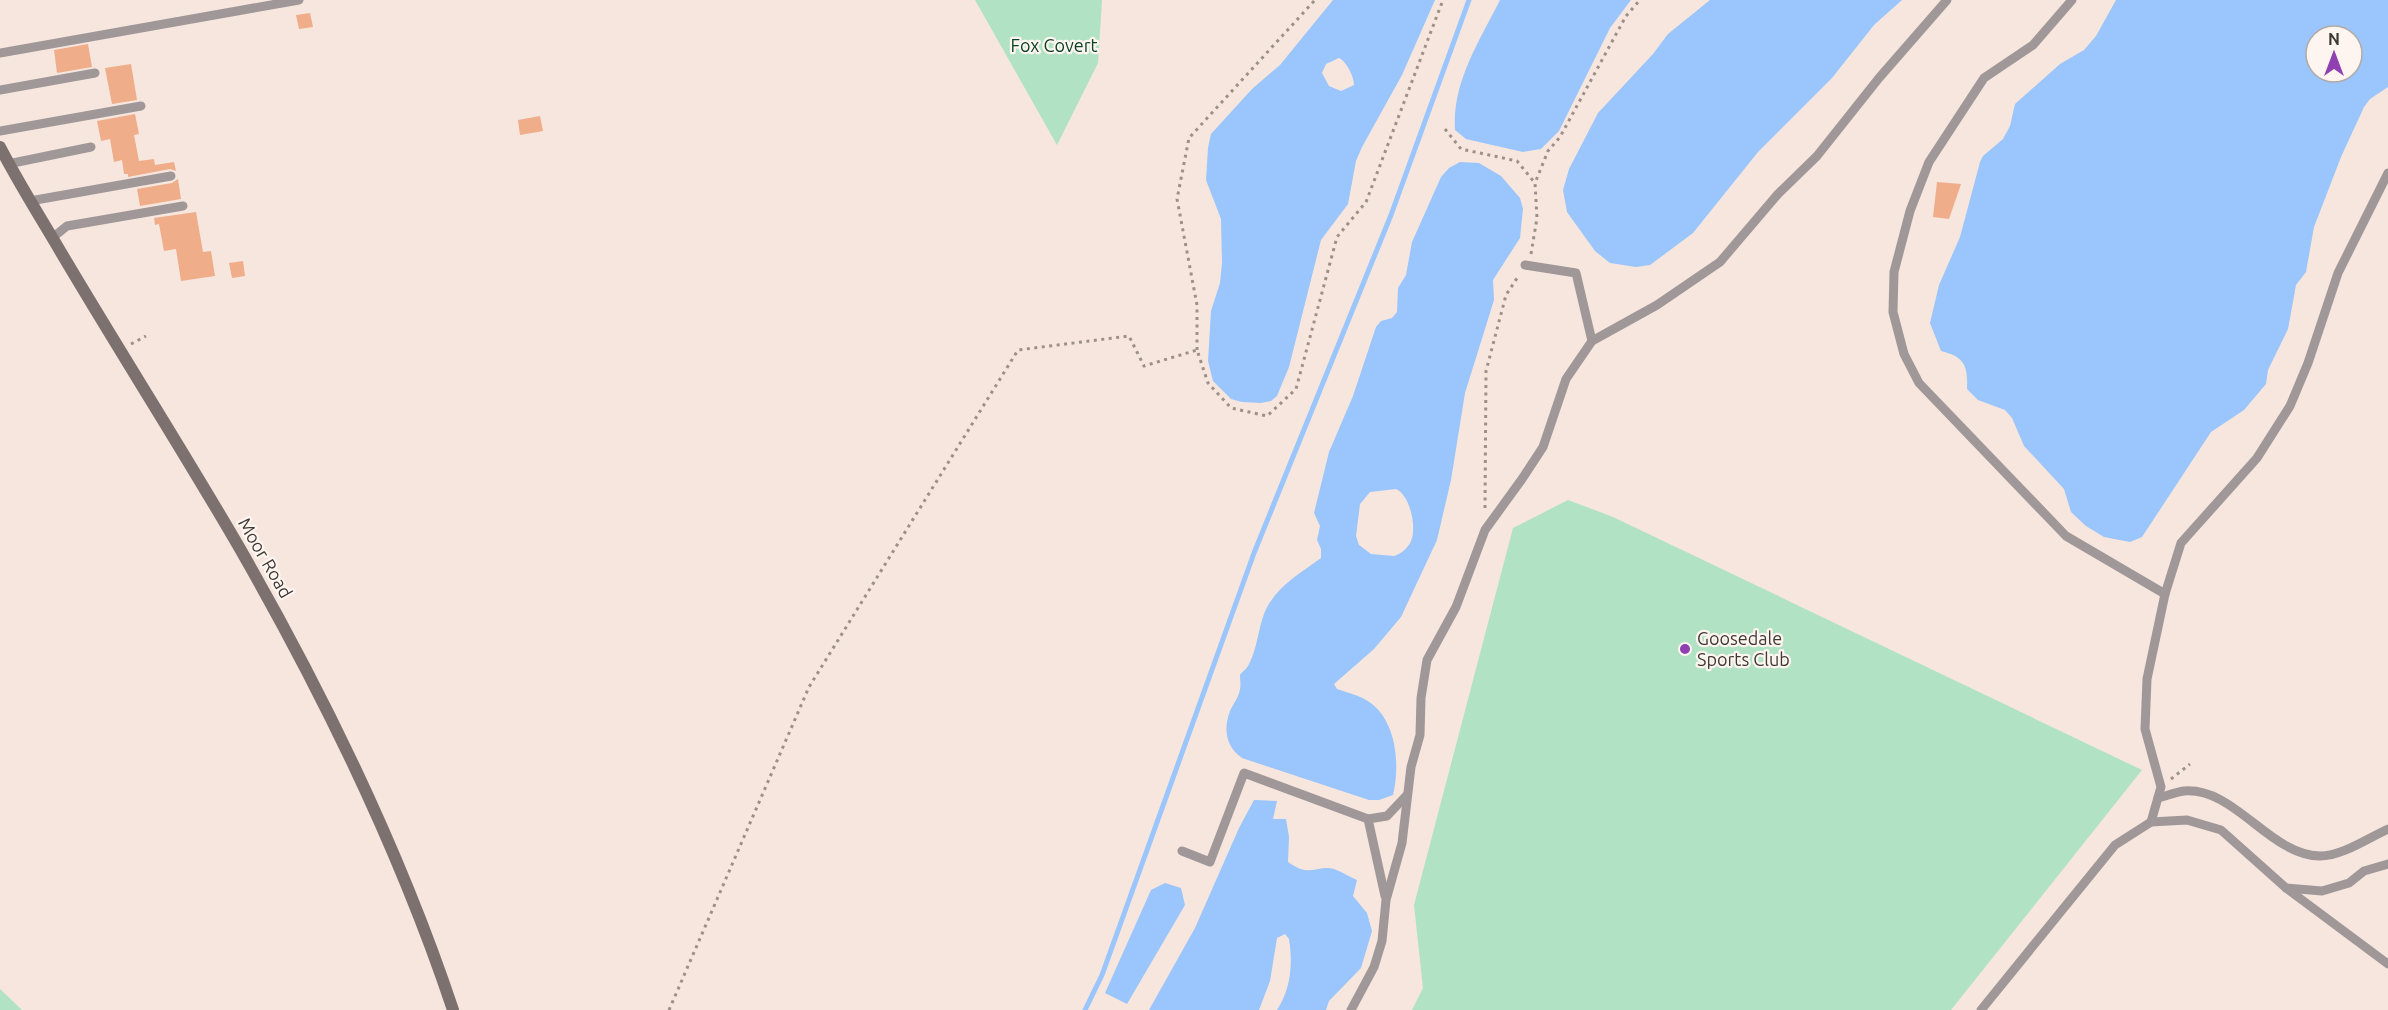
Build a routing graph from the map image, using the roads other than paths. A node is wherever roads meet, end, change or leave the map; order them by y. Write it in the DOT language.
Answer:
graph roads {
  1 [pos="299,0"];
  2 [pos="1947,0"];
  3 [pos="2072,0"];
  4 [pos="0,53"];
  5 [pos="95,73"];
  6 [pos="0,90"];
  7 [pos="141,106"];
  8 [pos="0,131"];
  9 [pos="0,147"];
  10 [pos="91,147"];
  11 [pos="8,164"];
  12 [pos="2388,173"];
  13 [pos="171,176"];
  14 [pos="30,201"];
  15 [pos="183,206"];
  16 [pos="52,238"];
  17 [pos="1525,265"];
  18 [pos="1592,341"];
  19 [pos="2165,594"];
  20 [pos="1408,795"];
  21 [pos="2158,798"];
  22 [pos="1368,819"];
  23 [pos="2151,822"];
  24 [pos="2388,828"];
  25 [pos="1182,851"];
  26 [pos="2388,864"];
  27 [pos="2286,888"];
  28 [pos="1386,900"];
  29 [pos="2388,964"];
  30 [pos="453,1010"];
  31 [pos="1351,1010"];
  32 [pos="1981,1010"];
  1 -- 4 [label="lane"];
  2 -- 18 [label="lane"];
  3 -- 19 [label="lane"];
  5 -- 6 [label="lane"];
  7 -- 8 [label="lane"];
  9 -- 11 [label="main road, Moor Road"];
  10 -- 11 [label="lane"];
  11 -- 14 [label="main road, Moor Road"];
  12 -- 19 [label="lane"];
  13 -- 14 [label="lane"];
  14 -- 16 [label="main road, Moor Road"];
  15 -- 16 [label="lane"];
  16 -- 30 [label="main road, Moor Road"];
  17 -- 18 [label="lane"];
  18 -- 20 [label="lane"];
  19 -- 21 [label="lane"];
  20 -- 22 [label="lane"];
  20 -- 28 [label="lane"];
  21 -- 23 [label="lane"];
  21 -- 24 [label="lane"];
  22 -- 25 [label="lane"];
  22 -- 28 [label="lane"];
  23 -- 27 [label="lane"];
  23 -- 32 [label="lane"];
  26 -- 27 [label="lane"];
  27 -- 29 [label="lane"];
  28 -- 31 [label="lane"];
}
